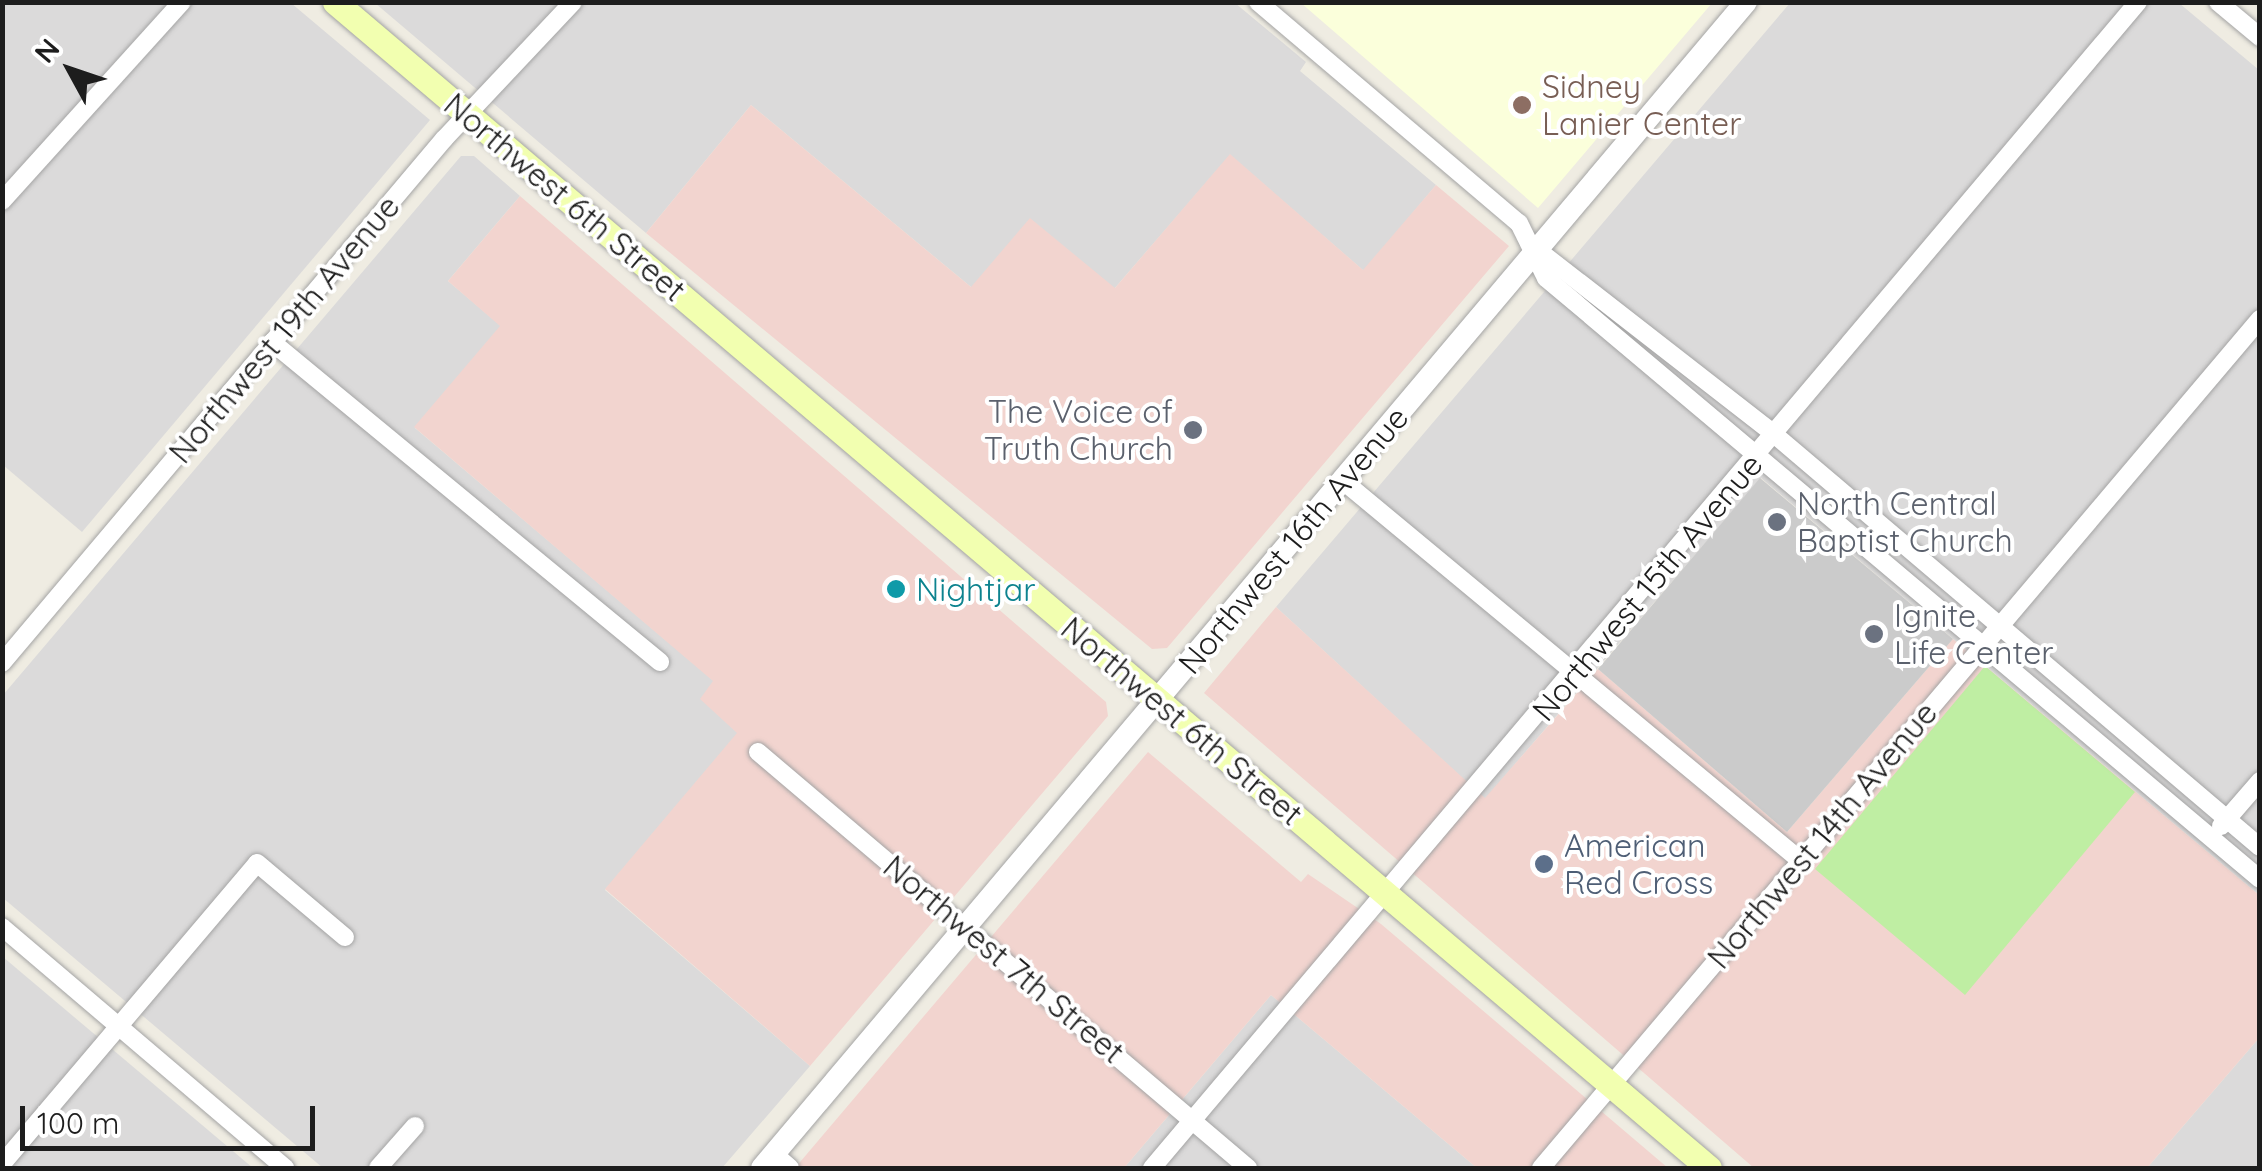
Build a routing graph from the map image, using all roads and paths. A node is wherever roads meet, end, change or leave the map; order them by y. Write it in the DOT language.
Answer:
graph roads {
  1 [pos="182,2"];
  2 [pos="335,2"];
  3 [pos="573,2"];
  4 [pos="1258,2"];
  5 [pos="1746,2"];
  6 [pos="2138,2"];
  7 [pos="2218,2"];
  8 [pos="2260,37"];
  9 [pos="472,119"];
  10 [pos="2,200"];
  11 [pos="1538,252"];
  12 [pos="2260,319"];
  13 [pos="272,342"];
  14 [pos="1775,436"];
  15 [pos="1755,459"];
  16 [pos="1342,480"];
  17 [pos="1997,626"];
  18 [pos="1982,644"];
  19 [pos="2,662"];
  20 [pos="660,662"];
  21 [pos="1574,674"];
  22 [pos="1158,700"];
  23 [pos="758,752"];
  24 [pos="2260,781"];
  25 [pos="2227,820"];
  26 [pos="2211,839"];
  27 [pos="2260,847"];
  28 [pos="1801,862"];
  29 [pos="2260,880"];
  30 [pos="1386,894"];
  31 [pos="966,925"];
  32 [pos="2,927"];
  33 [pos="345,937"];
  34 [pos="116,1023"];
  35 [pos="1611,1085"];
  36 [pos="1194,1120"];
  37 [pos="414,1126"];
  38 [pos="2,1164"];
  39 [pos="776,1164"];
  40 [pos="284,1168"];
  41 [pos="378,1168"];
  42 [pos="1152,1168"];
  43 [pos="1248,1168"];
  44 [pos="1541,1168"];
  45 [pos="1709,1168"];
  1 -- 10 [label="street"];
  2 -- 9 [label="main road, Northwest 6th Street"];
  3 -- 9 [label="street, Northwest 19th Avenue"];
  4 -- 11 [label="street"];
  5 -- 11 [label="street, Northwest 16th Avenue"];
  6 -- 14 [label="street, Northwest 15th Avenue"];
  7 -- 8 [label="street"];
  9 -- 13 [label="street, Northwest 19th Avenue"];
  9 -- 22 [label="main road, Northwest 6th Street"];
  11 -- 14 [label="street"];
  11 -- 15 [label="street"];
  11 -- 16 [label="street, Northwest 16th Avenue"];
  12 -- 17 [label="street, Northwest 14th Avenue"];
  13 -- 19 [label="street, Northwest 19th Avenue"];
  13 -- 20 [label="street"];
  14 -- 15 [label="street, Northwest 15th Avenue"];
  14 -- 17 [label="street"];
  15 -- 18 [label="street"];
  15 -- 21 [label="street, Northwest 15th Avenue"];
  16 -- 21 [label="street"];
  16 -- 22 [label="street, Northwest 16th Avenue"];
  17 -- 18 [label="street, Northwest 14th Avenue"];
  17 -- 25 [label="street"];
  18 -- 26 [label="street"];
  18 -- 28 [label="street, Northwest 14th Avenue"];
  21 -- 28 [label="street"];
  21 -- 30 [label="street, Northwest 15th Avenue"];
  22 -- 30 [label="main road, Northwest 6th Street"];
  22 -- 31 [label="street, Northwest 16th Avenue"];
  23 -- 31 [label="street, Northwest 7th Street"];
  24 -- 25 [label="street"];
  25 -- 26 [label="street"];
  25 -- 27 [label="street"];
  26 -- 29 [label="street"];
  28 -- 35 [label="street, Northwest 14th Avenue"];
  30 -- 35 [label="main road, Northwest 6th Street"];
  30 -- 36 [label="street, Northwest 15th Avenue"];
  31 -- 36 [label="street, Northwest 7th Street"];
  31 -- 39 [label="street, Northwest 16th Avenue"];
  32 -- 34 [label="street"];
  33 -- 34 [label="street"];
  34 -- 38 [label="street"];
  34 -- 40 [label="street"];
  35 -- 44 [label="street, Northwest 14th Avenue"];
  35 -- 45 [label="main road, Northwest 6th Street"];
  36 -- 42 [label="street, Northwest 15th Avenue"];
  36 -- 43 [label="street, Northwest 7th Street"];
  37 -- 41 [label="street"];
}
